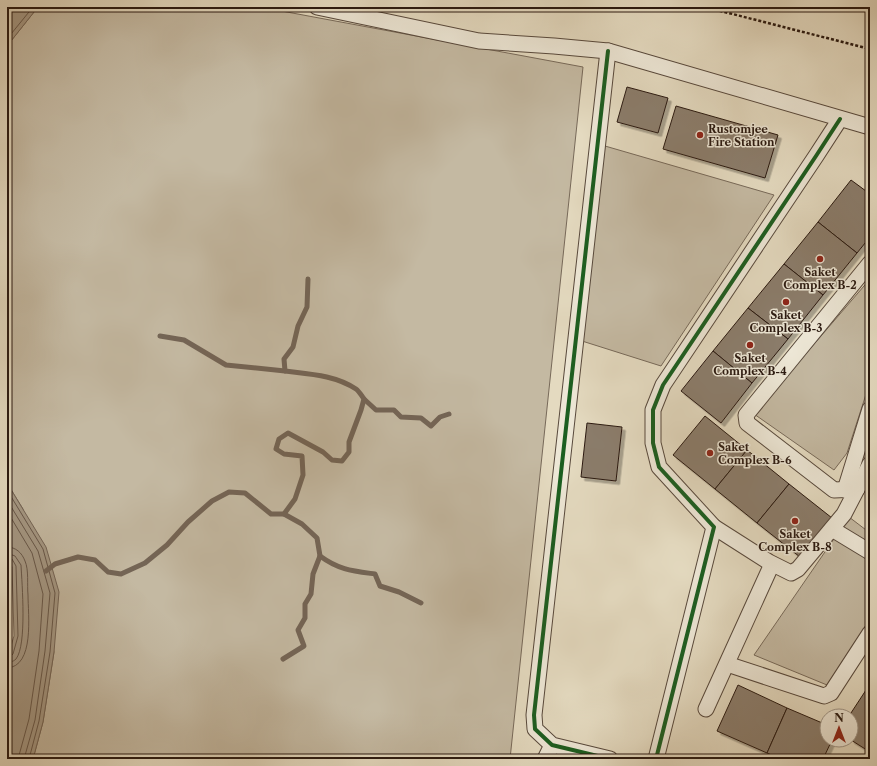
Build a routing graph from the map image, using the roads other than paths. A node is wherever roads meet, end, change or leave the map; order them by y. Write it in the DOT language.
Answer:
graph roads {
  1 [pos="317,7"];
  2 [pos="608,51"];
  3 [pos="840,119"];
  4 [pos="870,127"];
  5 [pos="870,263"];
  6 [pos="870,409"];
  7 [pos="870,464"];
  8 [pos="851,489"];
  9 [pos="714,527"];
  10 [pos="832,529"];
  11 [pos="870,552"];
  12 [pos="772,564"];
  13 [pos="870,633"];
  14 [pos="727,664"];
  15 [pos="706,709"];
  16 [pos="552,745"];
  17 [pos="545,759"];
  18 [pos="610,759"];
  19 [pos="656,759"];
  1 -- 2 [label="street"];
  2 -- 3 [label="street"];
  2 -- 16 [label="street"];
  3 -- 4 [label="street"];
  3 -- 9 [label="street"];
  5 -- 8 [label="street"];
  6 -- 8 [label="street"];
  7 -- 8 [label="street"];
  8 -- 10 [label="street"];
  9 -- 12 [label="street"];
  9 -- 19 [label="street"];
  10 -- 11 [label="street"];
  10 -- 12 [label="street"];
  12 -- 14 [label="street"];
  13 -- 14 [label="street"];
  14 -- 15 [label="street"];
  16 -- 17 [label="street"];
  16 -- 18 [label="street"];
}
